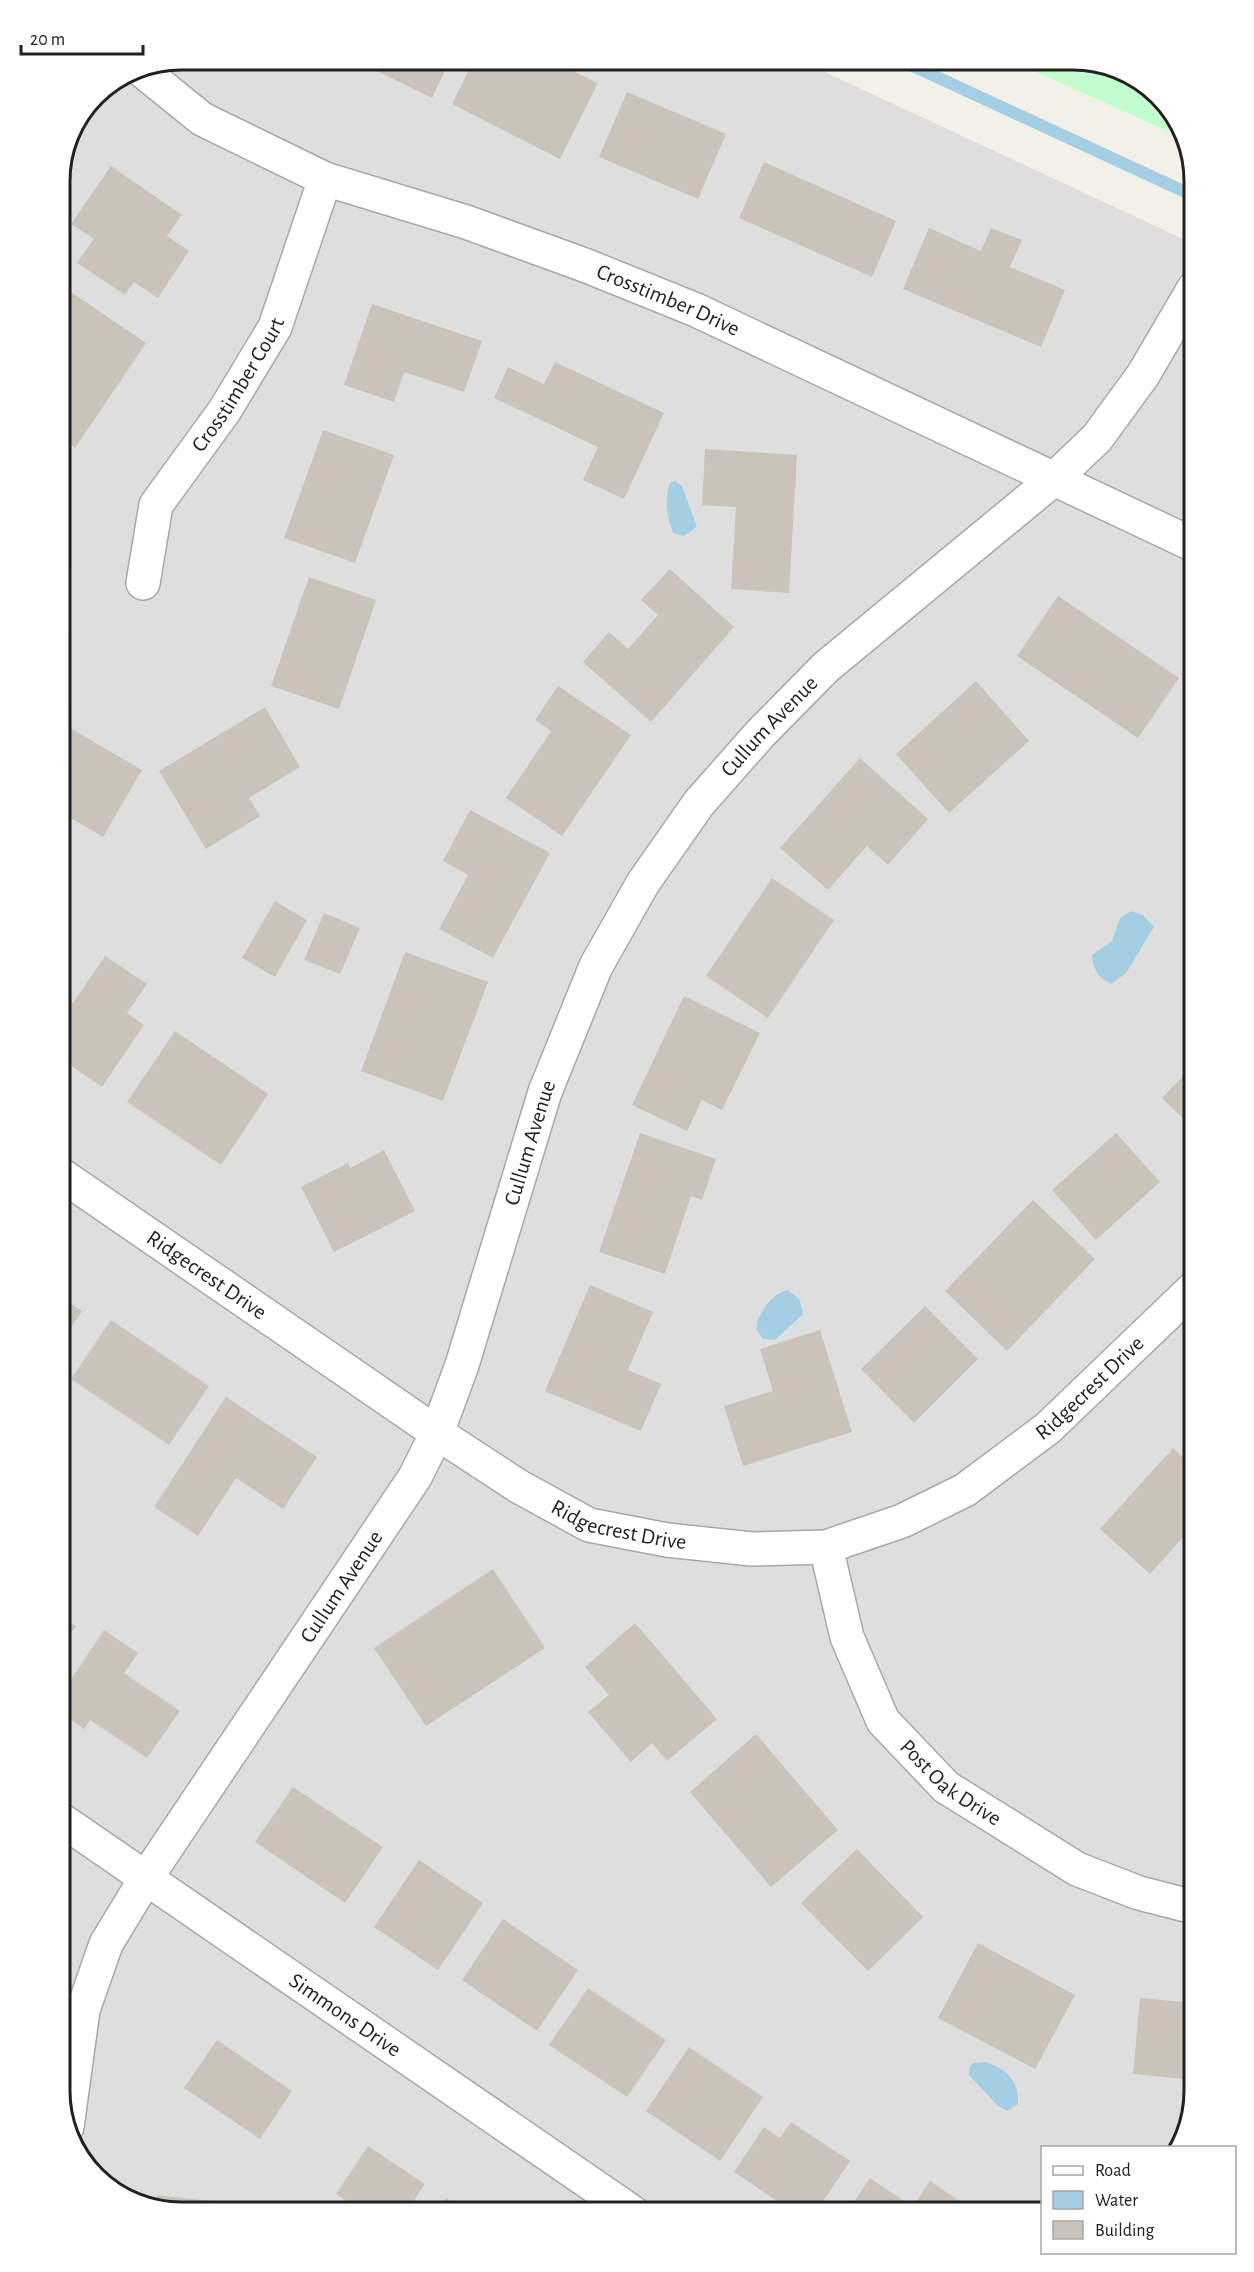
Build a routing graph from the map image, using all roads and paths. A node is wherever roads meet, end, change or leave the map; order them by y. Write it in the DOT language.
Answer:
graph roads {
  1 [pos="148,76"];
  2 [pos="325,179"];
  3 [pos="1184,306"];
  4 [pos="1054,479"];
  5 [pos="1184,540"];
  6 [pos="143,583"];
  7 [pos="70,1181"];
  8 [pos="1184,1298"];
  9 [pos="436,1433"];
  10 [pos="826,1547"];
  11 [pos="70,1826"];
  12 [pos="146,1878"];
  13 [pos="1184,1904"];
  14 [pos="71,2097"];
  15 [pos="617,2201"];
  1 -- 2 [label="street, Crosstimber Drive"];
  2 -- 4 [label="street, Crosstimber Drive"];
  2 -- 6 [label="street, Crosstimber Court"];
  3 -- 4 [label="street, Cullum Avenue"];
  4 -- 5 [label="street, Crosstimber Drive"];
  4 -- 9 [label="street, Cullum Avenue"];
  7 -- 9 [label="street, Ridgecrest Drive"];
  8 -- 10 [label="street, Ridgecrest Drive"];
  9 -- 10 [label="street, Ridgecrest Drive"];
  9 -- 12 [label="street, Cullum Avenue"];
  10 -- 13 [label="street, Post Oak Drive"];
  11 -- 12 [label="street, Simmons Drive"];
  12 -- 14 [label="street, Cullum Avenue"];
  12 -- 15 [label="street, Simmons Drive"];
}
